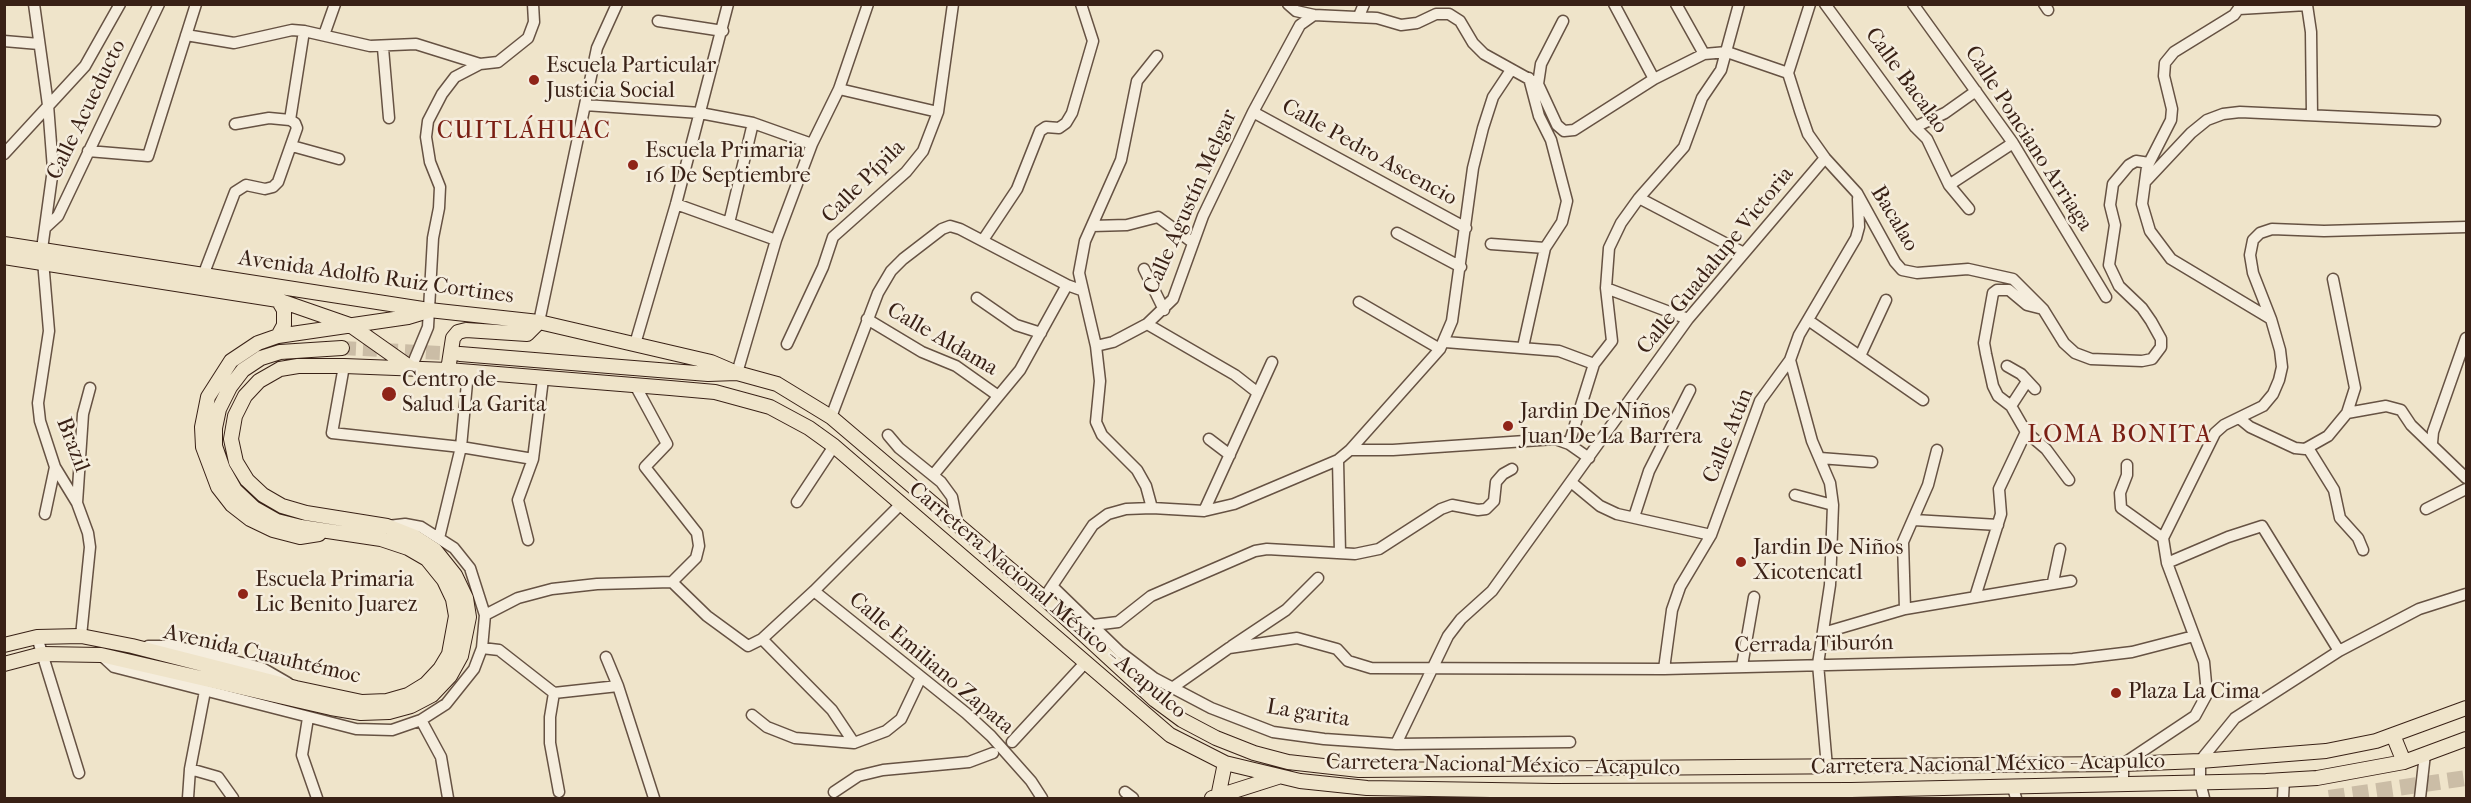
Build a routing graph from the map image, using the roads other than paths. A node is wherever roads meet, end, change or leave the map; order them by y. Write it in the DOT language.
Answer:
graph roads {
  1 [pos="34,4"];
  2 [pos="159,4"];
  3 [pos="335,4"];
  4 [pos="533,4"];
  5 [pos="617,4"];
  6 [pos="728,4"];
  7 [pos="868,4"];
  8 [pos="954,4"];
  9 [pos="1081,4"];
  10 [pos="1288,4"];
  11 [pos="1364,4"];
  12 [pos="1614,4"];
  13 [pos="1676,4"];
  14 [pos="1739,4"];
  15 [pos="1810,4"];
  16 [pos="1913,4"];
  17 [pos="194,5"];
  18 [pos="1826,5"];
  19 [pos="2307,5"];
  20 [pos="117,7"];
  21 [pos="2241,7"];
  22 [pos="1435,9"];
  23 [pos="1314,15"];
  24 [pos="1359,16"];
  25 [pos="658,21"];
  26 [pos="1563,21"];
  27 [pos="304,31"];
  28 [pos="723,31"];
  29 [pos="186,35"];
  30 [pos="324,35"];
  31 [pos="4,41"];
  32 [pos="39,44"];
  33 [pos="383,48"];
  34 [pos="1727,52"];
  35 [pos="1704,54"];
  36 [pos="1157,56"];
  37 [pos="480,64"];
  38 [pos="1511,70"];
  39 [pos="1788,73"];
  40 [pos="1654,79"];
  41 [pos="1533,81"];
  42 [pos="839,88"];
  43 [pos="1976,91"];
  44 [pos="48,105"];
  45 [pos="585,105"];
  46 [pos="938,112"];
  47 [pos="1253,112"];
  48 [pos="700,113"];
  49 [pos="2312,115"];
  50 [pos="389,118"];
  51 [pos="290,120"];
  52 [pos="2435,121"];
  53 [pos="753,123"];
  54 [pos="235,124"];
  55 [pos="1915,127"];
  56 [pos="2013,143"];
  57 [pos="812,144"];
  58 [pos="292,146"];
  59 [pos="88,151"];
  60 [pos="4,154"];
  61 [pos="1825,158"];
  62 [pos="339,159"];
  63 [pos="2149,163"];
  64 [pos="2145,183"];
  65 [pos="1949,185"];
  66 [pos="1857,193"];
  67 [pos="1639,198"];
  68 [pos="676,204"];
  69 [pos="1970,209"];
  70 [pos="729,223"];
  71 [pos="1092,226"];
  72 [pos="2466,227"];
  73 [pos="45,228"];
  74 [pos="1466,228"];
  75 [pos="1397,233"];
  76 [pos="776,240"];
  77 [pos="982,240"];
  78 [pos="1192,242"];
  79 [pos="1491,243"];
  80 [pos="4,244"];
  81 [pos="1545,248"];
  82 [pos="1742,252"];
  83 [pos="43,256"];
  84 [pos="4,257"];
  85 [pos="1461,267"];
  86 [pos="1144,269"];
  87 [pos="204,273"];
  88 [pos="2333,279"];
  89 [pos="1066,285"];
  90 [pos="1606,288"];
  91 [pos="1082,290"];
  92 [pos="2106,297"];
  93 [pos="977,298"];
  94 [pos="278,300"];
  95 [pos="1886,300"];
  96 [pos="1359,302"];
  97 [pos="2043,309"];
  98 [pos="429,310"];
  99 [pos="1164,310"];
  100 [pos="867,319"];
  101 [pos="1688,319"];
  102 [pos="2271,319"];
  103 [pos="1808,320"];
  104 [pos="539,322"];
  105 [pos="1147,324"];
  106 [pos="351,326"];
  107 [pos="1041,333"];
  108 [pos="278,336"];
  109 [pos="2465,343"];
  110 [pos="635,344"];
  111 [pos="787,344"];
  112 [pos="1096,346"];
  113 [pos="1442,346"];
  114 [pos="1523,347"];
  115 [pos="342,348"];
  116 [pos="460,354"];
  117 [pos="1860,356"];
  118 [pos="1790,360"];
  119 [pos="1272,362"];
  120 [pos="1594,364"];
  121 [pos="344,366"];
  122 [pos="2007,366"];
  123 [pos="411,368"];
  124 [pos="448,370"];
  125 [pos="468,372"];
  126 [pos="737,373"];
  127 [pos="543,379"];
  128 [pos="635,385"];
  129 [pos="90,388"];
  130 [pos="1690,390"];
  131 [pos="1258,393"];
  132 [pos="997,395"];
  133 [pos="1923,400"];
  134 [pos="2011,406"];
  135 [pos="2347,413"];
  136 [pos="831,417"];
  137 [pos="2239,418"];
  138 [pos="2026,432"];
  139 [pos="888,435"];
  140 [pos="1209,440"];
  141 [pos="2432,443"];
  142 [pos="1569,444"];
  143 [pos="834,446"];
  144 [pos="461,447"];
  145 [pos="2308,448"];
  146 [pos="1350,450"];
  147 [pos="1937,450"];
  148 [pos="1230,455"];
  149 [pos="1589,458"];
  150 [pos="1820,458"];
  151 [pos="533,459"];
  152 [pos="1338,460"];
  153 [pos="1872,462"];
  154 [pos="2127,465"];
  155 [pos="55,467"];
  156 [pos="1512,469"];
  157 [pos="934,474"];
  158 [pos="2466,478"];
  159 [pos="2069,480"];
  160 [pos="1571,482"];
  161 [pos="2466,489"];
  162 [pos="1796,495"];
  163 [pos="797,502"];
  164 [pos="77,503"];
  165 [pos="900,505"];
  166 [pos="1833,505"];
  167 [pos="1152,508"];
  168 [pos="2426,509"];
  169 [pos="1204,511"];
  170 [pos="45,514"];
  171 [pos="1634,517"];
  172 [pos="1914,520"];
  173 [pos="1998,525"];
  174 [pos="387,526"];
  175 [pos="958,526"];
  176 [pos="336,532"];
  177 [pos="1711,535"];
  178 [pos="439,537"];
  179 [pos="2163,538"];
  180 [pos="528,540"];
  181 [pos="2060,549"];
  182 [pos="2363,550"];
  183 [pos="1340,553"];
  184 [pos="2167,563"];
  185 [pos="1318,578"];
  186 [pos="2071,581"];
  187 [pos="672,582"];
  188 [pos="2053,582"];
  189 [pos="814,591"];
  190 [pos="1048,592"];
  191 [pos="2466,594"];
  192 [pos="1754,597"];
  193 [pos="1975,597"];
  194 [pos="1905,609"];
  195 [pos="485,615"];
  196 [pos="1093,625"];
  197 [pos="1823,633"];
  198 [pos="81,636"];
  199 [pos="2194,636"];
  200 [pos="37,637"];
  201 [pos="762,639"];
  202 [pos="4,645"];
  203 [pos="482,648"];
  204 [pos="1229,648"];
  205 [pos="2339,651"];
  206 [pos="42,654"];
  207 [pos="101,655"];
  208 [pos="606,657"];
  209 [pos="4,663"];
  210 [pos="1084,663"];
  211 [pos="1818,664"];
  212 [pos="1742,666"];
  213 [pos="1432,669"];
  214 [pos="1664,669"];
  215 [pos="921,677"];
  216 [pos="618,686"];
  217 [pos="1172,688"];
  218 [pos="205,692"];
  219 [pos="554,693"];
  220 [pos="2466,708"];
  221 [pos="752,715"];
  222 [pos="308,718"];
  223 [pos="421,720"];
  224 [pos="2393,735"];
  225 [pos="2466,739"];
  226 [pos="1012,742"];
  227 [pos="1570,742"];
  228 [pos="854,743"];
  229 [pos="1396,744"];
  230 [pos="993,753"];
  231 [pos="2425,754"];
  232 [pos="2200,761"];
  233 [pos="2404,762"];
  234 [pos="1225,764"];
  235 [pos="2123,764"];
  236 [pos="1827,767"];
  237 [pos="190,769"];
  238 [pos="79,772"];
  239 [pos="1278,777"];
  240 [pos="2284,779"];
  241 [pos="2200,782"];
  242 [pos="2123,783"];
  243 [pos="559,792"];
  244 [pos="834,792"];
  245 [pos="1367,793"];
  246 [pos="1956,793"];
  247 [pos="2014,793"];
  248 [pos="1852,794"];
  249 [pos="1553,795"];
  250 [pos="188,798"];
  251 [pos="233,798"];
  252 [pos="317,798"];
  253 [pos="448,798"];
  254 [pos="654,798"];
  255 [pos="1042,798"];
  256 [pos="1216,798"];
  257 [pos="2204,798"];
  258 [pos="2283,798"];
  259 [pos="2420,798"];
  1 -- 32 [label="street, Brazil"];
  2 -- 59 [label="street, Calle Acueducto"];
  3 -- 30 [label="street"];
  4 -- 37 [label="street"];
  5 -- 45 [label="street"];
  6 -- 28 [label="street"];
  7 -- 42 [label="street"];
  8 -- 46 [label="street, Calle Pípila"];
  9 -- 77 [label="street"];
  10 -- 23 [label="street"];
  11 -- 24 [label="street"];
  12 -- 40 [label="street"];
  13 -- 35 [label="street"];
  14 -- 34 [label="street"];
  15 -- 39 [label="street"];
  16 -- 43 [label="street, Calle Ponciano Arriaga"];
  17 -- 29 [label="street"];
  18 -- 55 [label="street, Calle Bacalao"];
  19 -- 21 [label="street"];
  19 -- 49 [label="street"];
  20 -- 44 [label="street"];
  21 -- 63 [label="street"];
  22 -- 24 [label="street"];
  22 -- 38 [label="street"];
  23 -- 24 [label="street"];
  23 -- 47 [label="street, Calle Agustín Melgar"];
  25 -- 28 [label="street"];
  26 -- 41 [label="street"];
  27 -- 29 [label="street"];
  27 -- 30 [label="street"];
  27 -- 51 [label="street"];
  28 -- 48 [label="street"];
  29 -- 59 [label="street"];
  30 -- 33 [label="street"];
  31 -- 32 [label="street"];
  32 -- 44 [label="street, Brazil"];
  33 -- 37 [label="street"];
  33 -- 50 [label="street"];
  34 -- 35 [label="street"];
  34 -- 39 [label="street"];
  34 -- 67 [label="street"];
  35 -- 40 [label="street"];
  36 -- 71 [label="street"];
  37 -- 98 [label="street"];
  38 -- 41 [label="street"];
  38 -- 74 [label="street"];
  39 -- 61 [label="street, Bacalao"];
  40 -- 41 [label="street"];
  41 -- 81 [label="street"];
  42 -- 46 [label="street, Calle Pípila"];
  42 -- 57 [label="street"];
  43 -- 55 [label="street"];
  43 -- 56 [label="street, Calle Ponciano Arriaga"];
  44 -- 60 [label="street"];
  44 -- 73 [label="street, Brazil"];
  45 -- 48 [label="street"];
  45 -- 104 [label="street"];
  46 -- 111 [label="street, Calle Pípila"];
  47 -- 74 [label="street, Calle Pedro Ascencio"];
  47 -- 78 [label="street, Calle Agustín Melgar"];
  48 -- 53 [label="street"];
  48 -- 68 [label="street"];
  49 -- 52 [label="street"];
  49 -- 64 [label="street"];
  51 -- 54 [label="street"];
  51 -- 58 [label="street"];
  53 -- 57 [label="street"];
  53 -- 70 [label="street"];
  55 -- 65 [label="street, Calle Bacalao"];
  56 -- 65 [label="street"];
  56 -- 92 [label="street, Calle Ponciano Arriaga"];
  57 -- 76 [label="street"];
  58 -- 62 [label="street"];
  58 -- 87 [label="street"];
  59 -- 73 [label="street, Calle Acueducto"];
  61 -- 66 [label="street, Bacalao"];
  61 -- 82 [label="street, Calle Guadalupe Victoria"];
  63 -- 64 [label="street"];
  63 -- 97 [label="street, Bacalao"];
  64 -- 102 [label="street"];
  65 -- 69 [label="street, Calle Bacalao"];
  66 -- 97 [label="street, Bacalao"];
  66 -- 103 [label="street, Calle Atún"];
  67 -- 82 [label="street"];
  67 -- 90 [label="street"];
  68 -- 70 [label="street"];
  68 -- 110 [label="street"];
  70 -- 76 [label="street"];
  71 -- 78 [label="street"];
  71 -- 91 [label="street"];
  72 -- 102 [label="street"];
  73 -- 83 [label="street, Brazil"];
  74 -- 85 [label="street"];
  75 -- 85 [label="street"];
  76 -- 126 [label="street"];
  77 -- 89 [label="street"];
  77 -- 100 [label="street"];
  78 -- 99 [label="street, Calle Agustín Melgar"];
  79 -- 81 [label="street"];
  80 -- 83 [label="main road, Avenida Adolfo Ruiz Cortines"];
  81 -- 114 [label="street"];
  82 -- 101 [label="street, Calle Guadalupe Victoria"];
  83 -- 84 [label="main road, Avenida Adolfo Ruiz Cortines"];
  83 -- 87 [label="main road, Avenida Adolfo Ruiz Cortines"];
  83 -- 94 [label="main road, Avenida Adolfo Ruiz Cortines"];
  83 -- 155 [label="street, Brazil"];
  85 -- 113 [label="street"];
  86 -- 99 [label="street"];
  87 -- 98 [label="main road, Avenida Adolfo Ruiz Cortines"];
  88 -- 135 [label="street"];
  89 -- 91 [label="street"];
  89 -- 107 [label="street"];
  90 -- 101 [label="street"];
  90 -- 120 [label="street"];
  91 -- 112 [label="street"];
  93 -- 107 [label="street"];
  94 -- 106 [label="main road, Avenida Adolfo Ruiz Cortines"];
  94 -- 108 [label="main road"];
  95 -- 117 [label="street"];
  96 -- 113 [label="street"];
  97 -- 134 [label="street"];
  98 -- 104 [label="main road, Avenida Adolfo Ruiz Cortines"];
  98 -- 106 [label="main road"];
  98 -- 123 [label="street"];
  99 -- 105 [label="street, Calle Agustín Melgar"];
  100 -- 132 [label="street, Calle Aldama"];
  100 -- 136 [label="street"];
  101 -- 149 [label="street, Calle Guadalupe Victoria"];
  102 -- 137 [label="street"];
  103 -- 117 [label="street"];
  103 -- 118 [label="street, Calle Atún"];
  104 -- 110 [label="main road, Avenida Adolfo Ruiz Cortines"];
  104 -- 124 [label="main road"];
  105 -- 112 [label="street, Calle Agustín Melgar"];
  105 -- 131 [label="street"];
  106 -- 108 [label="main road"];
  106 -- 123 [label="main road, Avenida Adolfo Ruiz Cortines"];
  107 -- 132 [label="street"];
  108 -- 176 [label="main road"];
  109 -- 141 [label="street"];
  110 -- 126 [label="main road, Avenida Adolfo Ruiz Cortines"];
  112 -- 167 [label="street"];
  113 -- 114 [label="street"];
  113 -- 146 [label="street"];
  114 -- 120 [label="street"];
  115 -- 176 [label="main road, Avenida Cuauhtémoc"];
  116 -- 126 [label="main road, Carretera Nacional México - Acapulco"];
  117 -- 133 [label="street"];
  118 -- 150 [label="street"];
  118 -- 177 [label="street, Calle Atún"];
  119 -- 131 [label="street"];
  120 -- 142 [label="street"];
  121 -- 123 [label="main road, Avenida Cuauhtémoc"];
  121 -- 144 [label="street"];
  121 -- 174 [label="main road, Avenida Cuauhtémoc"];
  122 -- 134 [label="street"];
  123 -- 124 [label="main road, Carretera Nacional México - Acapulco"];
  124 -- 125 [label="main road, Carretera Nacional México - Acapulco"];
  125 -- 127 [label="main road, Carretera Nacional México - Acapulco"];
  125 -- 144 [label="street"];
  126 -- 136 [label="main road, Carretera Nacional México - Acapulco"];
  127 -- 128 [label="main road, Carretera Nacional México - Acapulco"];
  127 -- 151 [label="street"];
  128 -- 143 [label="main road, Carretera Nacional México - Acapulco"];
  128 -- 187 [label="street"];
  129 -- 164 [label="street"];
  130 -- 171 [label="street"];
  131 -- 148 [label="street"];
  132 -- 157 [label="street"];
  134 -- 138 [label="street"];
  135 -- 141 [label="street"];
  135 -- 145 [label="street"];
  136 -- 175 [label="main road, Carretera Nacional México - Acapulco"];
  137 -- 145 [label="street"];
  137 -- 179 [label="street"];
  138 -- 159 [label="street"];
  138 -- 173 [label="street"];
  139 -- 157 [label="street"];
  140 -- 148 [label="street"];
  141 -- 158 [label="street"];
  142 -- 146 [label="street"];
  142 -- 149 [label="street"];
  143 -- 163 [label="street"];
  143 -- 165 [label="main road, Carretera Nacional México - Acapulco"];
  144 -- 151 [label="street"];
  144 -- 178 [label="street"];
  145 -- 182 [label="street"];
  146 -- 152 [label="street"];
  147 -- 172 [label="street"];
  148 -- 169 [label="street"];
  149 -- 160 [label="street, Calle Guadalupe Victoria"];
  150 -- 153 [label="street"];
  150 -- 166 [label="street"];
  151 -- 180 [label="street"];
  152 -- 169 [label="street"];
  152 -- 183 [label="street"];
  154 -- 179 [label="street"];
  155 -- 164 [label="street, Brazil"];
  155 -- 170 [label="street"];
  156 -- 183 [label="street"];
  157 -- 175 [label="street"];
  160 -- 171 [label="street"];
  160 -- 213 [label="street, Calle Guadalupe Victoria"];
  161 -- 168 [label="street"];
  162 -- 166 [label="street"];
  164 -- 198 [label="street, Brazil"];
  165 -- 189 [label="street"];
  165 -- 210 [label="main road, Carretera Nacional México - Acapulco"];
  166 -- 197 [label="street"];
  167 -- 169 [label="street"];
  167 -- 190 [label="street"];
  171 -- 177 [label="street"];
  172 -- 173 [label="street"];
  172 -- 194 [label="street"];
  173 -- 193 [label="street"];
  174 -- 178 [label="street, Avenida Cuauhtémoc"];
  174 -- 207 [label="main road, Avenida Cuauhtémoc"];
  175 -- 190 [label="main road, Carretera Nacional México - Acapulco"];
  176 -- 198 [label="main road, Avenida Cuauhtémoc"];
  177 -- 214 [label="street, Calle Atún"];
  178 -- 195 [label="street, Avenida Cuauhtémoc"];
  179 -- 184 [label="street"];
  181 -- 188 [label="street"];
  183 -- 196 [label="street"];
  184 -- 199 [label="street"];
  184 -- 205 [label="street"];
  185 -- 204 [label="street"];
  186 -- 188 [label="street"];
  187 -- 195 [label="street"];
  187 -- 201 [label="street"];
  188 -- 193 [label="street"];
  189 -- 201 [label="street"];
  189 -- 215 [label="street, Calle Emiliano Zapata"];
  190 -- 196 [label="street, La garita"];
  190 -- 236 [label="main road, Carretera Nacional México - Acapulco"];
  191 -- 205 [label="street"];
  192 -- 212 [label="street"];
  193 -- 194 [label="street"];
  194 -- 197 [label="street"];
  195 -- 203 [label="street, Avenida Cuauhtémoc"];
  196 -- 217 [label="street, La garita"];
  197 -- 211 [label="street"];
  198 -- 200 [label="main road, Avenida Cuauhtémoc"];
  199 -- 211 [label="street, Cerrada Tiburón"];
  199 -- 235 [label="street"];
  200 -- 202 [label="main road, Avenida Cuauhtémoc"];
  200 -- 206 [label="street"];
  201 -- 228 [label="street"];
  203 -- 219 [label="street"];
  203 -- 223 [label="street, Avenida Cuauhtémoc"];
  204 -- 213 [label="street, Cerrada Tiburón"];
  204 -- 217 [label="street"];
  205 -- 232 [label="street"];
  206 -- 207 [label="main road, Avenida Cuauhtémoc"];
  206 -- 209 [label="main road, Avenida Cuauhtémoc"];
  206 -- 238 [label="street"];
  207 -- 218 [label="street, Avenida Cuauhtémoc"];
  208 -- 216 [label="street"];
  210 -- 226 [label="street"];
  210 -- 234 [label="main road, Carretera Nacional México - Acapulco"];
  211 -- 212 [label="street, Cerrada Tiburón"];
  211 -- 236 [label="street"];
  212 -- 214 [label="street, Cerrada Tiburón"];
  213 -- 214 [label="street, Cerrada Tiburón"];
  213 -- 229 [label="street, Calle Guadalupe Victoria"];
  215 -- 228 [label="street"];
  215 -- 255 [label="street, Calle Emiliano Zapata"];
  216 -- 219 [label="street"];
  216 -- 254 [label="street"];
  217 -- 229 [label="street, La garita"];
  218 -- 222 [label="street, Avenida Cuauhtémoc"];
  218 -- 237 [label="street"];
  219 -- 243 [label="street"];
  220 -- 224 [label="main road, Carretera Nacional México - Acapulco"];
  221 -- 228 [label="street"];
  222 -- 223 [label="street, Avenida Cuauhtémoc"];
  222 -- 252 [label="street"];
  223 -- 253 [label="street"];
  224 -- 232 [label="main road, Carretera Nacional México - Acapulco"];
  224 -- 233 [label="main road"];
  225 -- 231 [label="main road, Carretera Nacional México - Acapulco"];
  227 -- 229 [label="street, La garita"];
  230 -- 244 [label="street"];
  231 -- 233 [label="main road, Carretera Nacional México - Acapulco"];
  231 -- 259 [label="street"];
  232 -- 235 [label="main road, Carretera Nacional México - Acapulco"];
  232 -- 241 [label="street"];
  233 -- 240 [label="main road, Carretera Nacional México - Acapulco"];
  234 -- 239 [label="main road, Carretera Nacional México - Acapulco"];
  234 -- 256 [label="main road"];
  235 -- 236 [label="main road, Carretera Nacional México - Acapulco"];
  235 -- 242 [label="street"];
  237 -- 250 [label="street"];
  237 -- 251 [label="street"];
  239 -- 245 [label="main road, Carretera Nacional México - Acapulco"];
  239 -- 256 [label="main road"];
  240 -- 241 [label="main road, Carretera Nacional México - Acapulco"];
  240 -- 258 [label="street"];
  241 -- 242 [label="main road, Carretera Nacional México - Acapulco"];
  241 -- 257 [label="street"];
  242 -- 247 [label="main road, Carretera Nacional México - Acapulco"];
  245 -- 249 [label="main road, Carretera Nacional México - Acapulco"];
  246 -- 247 [label="main road, Carretera Nacional México - Acapulco"];
  246 -- 248 [label="main road, Carretera Nacional México - Acapulco"];
  248 -- 249 [label="main road, Carretera Nacional México - Acapulco"];
}
